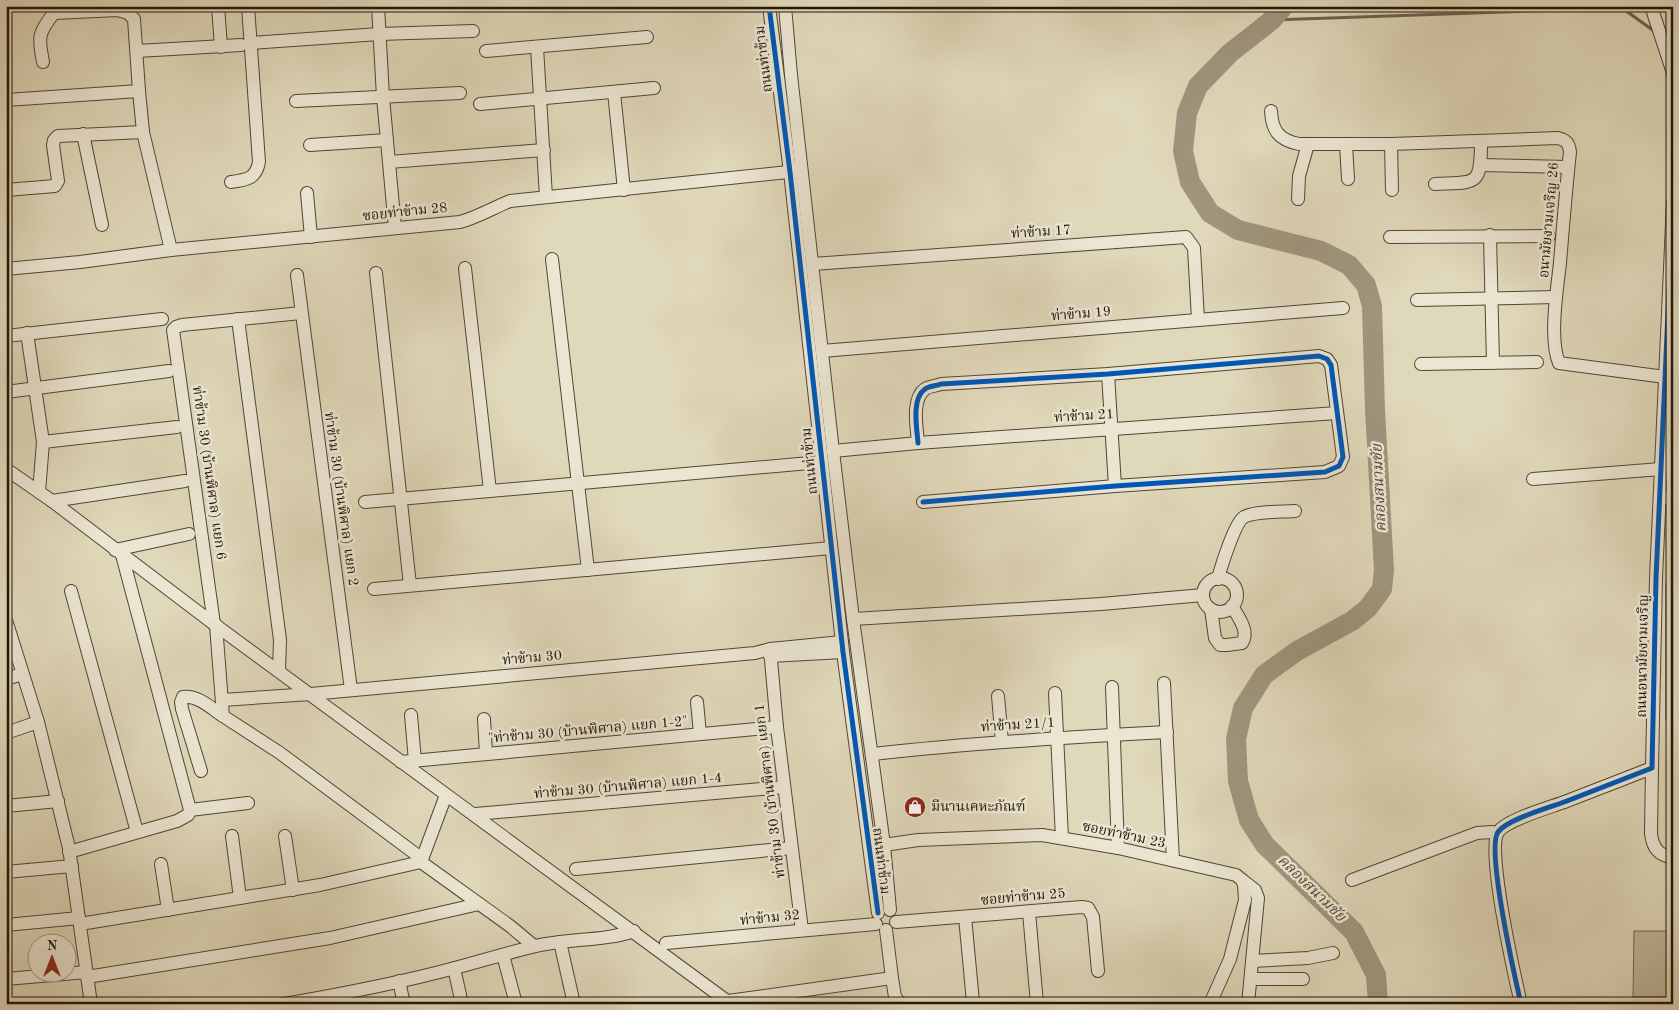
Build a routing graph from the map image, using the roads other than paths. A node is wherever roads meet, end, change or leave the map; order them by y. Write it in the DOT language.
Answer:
graph roads {
  1 [pos="218,6"];
  2 [pos="248,6"];
  3 [pos="378,6"];
  4 [pos="769,6"];
  5 [pos="786,6"];
  6 [pos="1651,6"];
  7 [pos="54,10"];
  8 [pos="473,31"];
  9 [pos="379,34"];
  10 [pos="647,37"];
  11 [pos="245,44"];
  12 [pos="221,47"];
  13 [pos="537,47"];
  14 [pos="137,51"];
  15 [pos="486,51"];
  16 [pos="43,62"];
  17 [pos="1673,72"];
  18 [pos="654,88"];
  19 [pos="139,91"];
  20 [pos="614,92"];
  21 [pos="460,93"];
  22 [pos="383,97"];
  23 [pos="6,100"];
  24 [pos="540,100"];
  25 [pos="296,101"];
  26 [pos="480,104"];
  27 [pos="1271,111"];
  28 [pos="144,132"];
  29 [pos="83,134"];
  30 [pos="387,140"];
  31 [pos="1481,141"];
  32 [pos="1308,144"];
  33 [pos="1346,144"];
  34 [pos="1391,144"];
  35 [pos="310,145"];
  36 [pos="544,150"];
  37 [pos="389,162"];
  38 [pos="1481,165"];
  39 [pos="1568,168"];
  40 [pos="796,171"];
  41 [pos="1348,179"];
  42 [pos="231,182"];
  43 [pos="1435,184"];
  44 [pos="6,190"];
  45 [pos="624,190"];
  46 [pos="1392,190"];
  47 [pos="307,193"];
  48 [pos="546,197"];
  49 [pos="1298,199"];
  50 [pos="1673,202"];
  51 [pos="102,225"];
  52 [pos="395,228"];
  53 [pos="1490,235"];
  54 [pos="1549,236"];
  55 [pos="311,237"];
  56 [pos="1390,238"];
  57 [pos="171,250"];
  58 [pos="552,259"];
  59 [pos="813,264"];
  60 [pos="465,268"];
  61 [pos="6,269"];
  62 [pos="376,274"];
  63 [pos="297,275"];
  64 [pos="1491,297"];
  65 [pos="1556,297"];
  66 [pos="1418,300"];
  67 [pos="1343,308"];
  68 [pos="301,313"];
  69 [pos="162,319"];
  70 [pos="238,319"];
  71 [pos="1198,319"];
  72 [pos="27,333"];
  73 [pos="6,336"];
  74 [pos="822,351"];
  75 [pos="1537,362"];
  76 [pos="1494,363"];
  77 [pos="1421,364"];
  78 [pos="169,371"];
  79 [pos="1108,374"];
  80 [pos="1665,377"];
  81 [pos="35,387"];
  82 [pos="6,392"];
  83 [pos="1668,395"];
  84 [pos="1337,413"];
  85 [pos="176,427"];
  86 [pos="1111,429"];
  87 [pos="43,442"];
  88 [pos="918,443"];
  89 [pos="832,451"];
  90 [pos="821,462"];
  91 [pos="6,469"];
  92 [pos="1661,469"];
  93 [pos="1533,479"];
  94 [pos="186,481"];
  95 [pos="578,483"];
  96 [pos="1115,486"];
  97 [pos="490,491"];
  98 [pos="40,492"];
  99 [pos="1666,498"];
  100 [pos="402,499"];
  101 [pos="52,501"];
  102 [pos="365,502"];
  103 [pos="923,502"];
  104 [pos="1295,511"];
  105 [pos="189,534"];
  106 [pos="831,548"];
  107 [pos="118,552"];
  108 [pos="588,570"];
  109 [pos="1218,579"];
  110 [pos="410,585"];
  111 [pos="374,589"];
  112 [pos="71,591"];
  113 [pos="1203,596"];
  114 [pos="1232,606"];
  115 [pos="1211,609"];
  116 [pos="853,619"];
  117 [pos="7,623"];
  118 [pos="215,625"];
  119 [pos="843,647"];
  120 [pos="770,652"];
  121 [pos="279,671"];
  122 [pos="22,674"];
  123 [pos="6,679"];
  124 [pos="1164,683"];
  125 [pos="1112,687"];
  126 [pos="351,690"];
  127 [pos="1054,693"];
  128 [pos="311,694"];
  129 [pos="998,696"];
  130 [pos="222,700"];
  131 [pos="697,702"];
  132 [pos="411,714"];
  133 [pos="223,716"];
  134 [pos="484,719"];
  135 [pos="38,722"];
  136 [pos="777,727"];
  137 [pos="1167,732"];
  138 [pos="6,733"];
  139 [pos="700,734"];
  140 [pos="1114,734"];
  141 [pos="1057,737"];
  142 [pos="1002,742"];
  143 [pos="486,754"];
  144 [pos="873,754"];
  145 [pos="414,761"];
  146 [pos="401,762"];
  147 [pos="1652,768"];
  148 [pos="201,771"];
  149 [pos="784,787"];
  150 [pos="446,795"];
  151 [pos="58,801"];
  152 [pos="248,803"];
  153 [pos="6,806"];
  154 [pos="190,810"];
  155 [pos="475,814"];
  156 [pos="137,832"];
  157 [pos="1497,834"];
  158 [pos="232,836"];
  159 [pos="284,836"];
  160 [pos="1062,838"];
  161 [pos="867,843"];
  162 [pos="884,845"];
  163 [pos="791,848"];
  164 [pos="1118,848"];
  165 [pos="69,852"];
  166 [pos="1673,858"];
  167 [pos="421,860"];
  168 [pos="1173,860"];
  169 [pos="161,864"];
  170 [pos="72,866"];
  171 [pos="576,869"];
  172 [pos="6,872"];
  173 [pos="1242,880"];
  174 [pos="1352,880"];
  175 [pos="293,890"];
  176 [pos="240,898"];
  177 [pos="479,904"];
  178 [pos="168,910"];
  179 [pos="1029,912"];
  180 [pos="965,917"];
  181 [pos="885,920"];
  182 [pos="80,921"];
  183 [pos="6,925"];
  184 [pos="802,930"];
  185 [pos="634,931"];
  186 [pos="560,942"];
  187 [pos="666,943"];
  188 [pos="534,946"];
  189 [pos="1333,953"];
  190 [pos="503,955"];
  191 [pos="1252,961"];
  192 [pos="454,968"];
  193 [pos="1098,971"];
  194 [pos="87,975"];
  195 [pos="892,978"];
  196 [pos="6,979"];
  197 [pos="1251,979"];
  198 [pos="1303,979"];
  199 [pos="399,981"];
  200 [pos="340,999"];
  201 [pos="973,1002"];
  202 [pos="729,1003"];
  203 [pos="91,1004"];
  204 [pos="284,1004"];
  205 [pos="404,1004"];
  206 [pos="462,1004"];
  207 [pos="516,1004"];
  208 [pos="574,1004"];
  209 [pos="902,1004"];
  210 [pos="1037,1004"];
  211 [pos="1210,1004"];
  212 [pos="1248,1004"];
  213 [pos="1522,1004"];
  1 -- 12 [label="street"];
  2 -- 11 [label="street"];
  3 -- 9 [label="street"];
  4 -- 40 [label="street, ถนนท่าข้าม"];
  5 -- 40 [label="street, ถนนท่าข้าม"];
  6 -- 17 [label="street"];
  7 -- 14 [label="street"];
  7 -- 16 [label="street"];
  8 -- 9 [label="street"];
  9 -- 11 [label="street"];
  9 -- 22 [label="street"];
  10 -- 13 [label="street"];
  11 -- 12 [label="street"];
  11 -- 42 [label="street"];
  12 -- 14 [label="street"];
  13 -- 15 [label="street"];
  13 -- 24 [label="street"];
  14 -- 19 [label="street"];
  18 -- 20 [label="street"];
  19 -- 23 [label="street"];
  19 -- 28 [label="street"];
  20 -- 24 [label="street"];
  20 -- 45 [label="street"];
  21 -- 22 [label="street"];
  22 -- 25 [label="street"];
  22 -- 30 [label="street"];
  24 -- 26 [label="street"];
  24 -- 36 [label="street"];
  27 -- 32 [label="street, อนามัยงามเจริญ 26"];
  28 -- 29 [label="street"];
  28 -- 57 [label="street"];
  29 -- 44 [label="street"];
  29 -- 51 [label="street"];
  30 -- 35 [label="street"];
  30 -- 37 [label="street"];
  31 -- 34 [label="street, อนามัยงามเจริญ 26"];
  31 -- 38 [label="street"];
  31 -- 39 [label="street, อนามัยงามเจริญ 26"];
  32 -- 33 [label="street, อนามัยงามเจริญ 26"];
  32 -- 49 [label="street"];
  33 -- 34 [label="street, อนามัยงามเจริญ 26"];
  33 -- 41 [label="street"];
  34 -- 46 [label="street"];
  36 -- 37 [label="street"];
  36 -- 48 [label="street"];
  37 -- 52 [label="street"];
  38 -- 39 [label="street"];
  38 -- 43 [label="street"];
  39 -- 65 [label="street, อนามัยงามเจริญ 26"];
  40 -- 45 [label="street, ซอยท่าข้าม 28"];
  40 -- 59 [label="street, ถนนท่าข้าม"];
  40 -- 90 [label="street, ถนนท่าข้าม"];
  45 -- 48 [label="street, ซอยท่าข้าม 28"];
  47 -- 55 [label="street"];
  48 -- 52 [label="street, ซอยท่าข้าม 28"];
  50 -- 80 [label="street, ถนนอนามัยงามเจริญ"];
  52 -- 55 [label="street, ซอยท่าข้าม 28"];
  53 -- 54 [label="street"];
  53 -- 56 [label="street"];
  53 -- 64 [label="street"];
  55 -- 57 [label="street, ซอยท่าข้าม 28"];
  57 -- 61 [label="street, ซอยท่าข้าม 28"];
  58 -- 95 [label="street"];
  59 -- 71 [label="street, ท่าข้าม 17"];
  59 -- 74 [label="street, ถนนท่าข้าม"];
  60 -- 97 [label="street"];
  62 -- 100 [label="street"];
  63 -- 68 [label="street, ท่าข้าม 30 (บ้านพิศาล) แยก 2"];
  64 -- 65 [label="street"];
  64 -- 66 [label="street"];
  64 -- 76 [label="street"];
  65 -- 80 [label="street, อนามัยงามเจริญ 26"];
  67 -- 71 [label="street, ท่าข้าม 19"];
  68 -- 70 [label="street"];
  68 -- 126 [label="street, ท่าข้าม 30 (บ้านพิศาล) แยก 2"];
  69 -- 72 [label="street"];
  70 -- 118 [label="street, ท่าข้าม 30 (บ้านพิศาล) แยก 6"];
  70 -- 121 [label="street"];
  71 -- 74 [label="street, ท่าข้าม 19"];
  72 -- 73 [label="street"];
  72 -- 81 [label="street"];
  74 -- 89 [label="street, ถนนท่าข้าม"];
  75 -- 76 [label="street"];
  76 -- 77 [label="street"];
  78 -- 81 [label="street"];
  79 -- 84 [label="street"];
  79 -- 86 [label="street"];
  79 -- 88 [label="street"];
  80 -- 83 [label="street, ถนนอนามัยงามเจริญ"];
  81 -- 82 [label="street"];
  81 -- 87 [label="street"];
  83 -- 92 [label="street, ถนนอนามัยงามเจริญ"];
  84 -- 86 [label="street, ท่าข้าม 21"];
  84 -- 96 [label="street"];
  85 -- 87 [label="street"];
  86 -- 88 [label="street, ท่าข้าม 21"];
  86 -- 96 [label="street"];
  87 -- 98 [label="street"];
  88 -- 89 [label="street, ท่าข้าม 21"];
  89 -- 116 [label="street, ถนนท่าข้าม"];
  90 -- 95 [label="street"];
  90 -- 106 [label="street, ถนนท่าข้าม"];
  91 -- 98 [label="street"];
  92 -- 93 [label="street"];
  92 -- 99 [label="street, ถนนอนามัยงามเจริญ"];
  94 -- 101 [label="street"];
  95 -- 97 [label="street"];
  95 -- 108 [label="street"];
  96 -- 103 [label="street"];
  97 -- 100 [label="street"];
  98 -- 101 [label="street"];
  99 -- 147 [label="street, ถนนอนามัยงามเจริญ"];
  100 -- 102 [label="street"];
  100 -- 110 [label="street"];
  101 -- 107 [label="street"];
  104 -- 109 [label="street"];
  105 -- 107 [label="street"];
  106 -- 108 [label="street"];
  106 -- 119 [label="street, ถนนท่าข้าม"];
  107 -- 118 [label="street"];
  107 -- 154 [label="street"];
  108 -- 110 [label="street"];
  109 -- 113 [label="street"];
  109 -- 114 [label="street"];
  110 -- 111 [label="street"];
  112 -- 156 [label="street"];
  113 -- 115 [label="street"];
  113 -- 116 [label="street"];
  114 -- 115 [label="street"];
  114 -- 115 [label="street"];
  116 -- 144 [label="street, ถนนท่าข้าม"];
  117 -- 122 [label="street"];
  118 -- 121 [label="street"];
  118 -- 130 [label="street, ท่าข้าม 30 (บ้านพิศาล) แยก 6"];
  119 -- 120 [label="street, ท่าข้าม 30"];
  119 -- 161 [label="street, ถนนท่าข้าม"];
  120 -- 126 [label="street, ท่าข้าม 30"];
  120 -- 136 [label="street, ท่าข้าม 30 (บ้านพิศาล) แยก 1"];
  121 -- 128 [label="street"];
  122 -- 123 [label="street"];
  122 -- 135 [label="street"];
  124 -- 137 [label="street"];
  125 -- 140 [label="street"];
  126 -- 128 [label="street, ท่าข้าม 30"];
  127 -- 141 [label="street"];
  128 -- 130 [label="street, ท่าข้าม 30"];
  128 -- 146 [label="street"];
  129 -- 142 [label="street"];
  130 -- 133 [label="street, ท่าข้าม 30 (บ้านพิศาล) แยก 6"];
  131 -- 139 [label="street"];
  132 -- 145 [label="street"];
  133 -- 148 [label="street"];
  133 -- 167 [label="street"];
  134 -- 143 [label="street"];
  135 -- 138 [label="street"];
  135 -- 151 [label="street"];
  136 -- 139 [label="street, \"ท่าข้าม 30 (บ้านพิศาล) แยก 1-2\""];
  136 -- 149 [label="street, ท่าข้าม 30 (บ้านพิศาล) แยก 1"];
  137 -- 140 [label="street, ท่าข้าม 21/1"];
  137 -- 168 [label="street"];
  139 -- 143 [label="street, \"ท่าข้าม 30 (บ้านพิศาล) แยก 1-2\""];
  140 -- 141 [label="street, ท่าข้าม 21/1"];
  140 -- 164 [label="street"];
  141 -- 142 [label="street, ท่าข้าม 21/1"];
  141 -- 160 [label="street"];
  142 -- 144 [label="street, ท่าข้าม 21/1"];
  143 -- 145 [label="street, \"ท่าข้าม 30 (บ้านพิศาล) แยก 1-2\""];
  144 -- 162 [label="street, ถนนท่าข้าม"];
  145 -- 146 [label="street, \"ท่าข้าม 30 (บ้านพิศาล) แยก 1-2\""];
  146 -- 150 [label="street"];
  147 -- 157 [label="street"];
  147 -- 166 [label="street, ถนนอนามัยงามเจริญ"];
  149 -- 155 [label="street, ท่าข้าม 30 (บ้านพิศาล) แยก 1-4"];
  149 -- 163 [label="street, ท่าข้าม 30 (บ้านพิศาล) แยก 1"];
  150 -- 155 [label="street"];
  150 -- 167 [label="street"];
  151 -- 153 [label="street"];
  151 -- 165 [label="street"];
  152 -- 154 [label="street"];
  154 -- 156 [label="street"];
  155 -- 185 [label="street"];
  156 -- 165 [label="street"];
  157 -- 174 [label="street"];
  157 -- 213 [label="street"];
  158 -- 176 [label="street"];
  159 -- 175 [label="street"];
  160 -- 162 [label="street, ซอยท่าข้าม 23"];
  160 -- 164 [label="street, ซอยท่าข้าม 23"];
  161 -- 162 [label="street, ซอยท่าข้าม 23"];
  161 -- 181 [label="street, ถนนท่าข้าม"];
  162 -- 181 [label="street, ถนนท่าข้าม"];
  163 -- 171 [label="street"];
  163 -- 184 [label="street, ท่าข้าม 30 (บ้านพิศาล) แยก 1"];
  164 -- 168 [label="street, ซอยท่าข้าม 23"];
  165 -- 170 [label="street"];
  167 -- 175 [label="street"];
  167 -- 177 [label="street"];
  168 -- 173 [label="street, ซอยท่าข้าม 23"];
  169 -- 178 [label="street"];
  170 -- 172 [label="street"];
  170 -- 182 [label="street"];
  173 -- 191 [label="street"];
  173 -- 211 [label="street"];
  175 -- 176 [label="street"];
  176 -- 178 [label="street"];
  177 -- 188 [label="street"];
  177 -- 194 [label="street"];
  178 -- 182 [label="street"];
  179 -- 180 [label="street, ซอยท่าข้าม 25"];
  179 -- 193 [label="street, ซอยท่าข้าม 25"];
  179 -- 210 [label="street"];
  180 -- 181 [label="street, ซอยท่าข้าม 25"];
  180 -- 201 [label="street"];
  181 -- 184 [label="street, ท่าข้าม 32"];
  181 -- 195 [label="street"];
  182 -- 183 [label="street"];
  182 -- 194 [label="street"];
  184 -- 187 [label="street, ท่าข้าม 32"];
  185 -- 186 [label="street"];
  185 -- 202 [label="street"];
  186 -- 188 [label="street"];
  186 -- 208 [label="street"];
  188 -- 190 [label="street"];
  189 -- 191 [label="street"];
  190 -- 192 [label="street"];
  190 -- 207 [label="street"];
  191 -- 197 [label="street"];
  192 -- 199 [label="street"];
  192 -- 206 [label="street"];
  194 -- 196 [label="street"];
  194 -- 203 [label="street"];
  195 -- 202 [label="street"];
  195 -- 209 [label="street"];
  197 -- 198 [label="street"];
  197 -- 212 [label="street"];
  199 -- 200 [label="street"];
  199 -- 205 [label="street"];
  200 -- 204 [label="street"];
}
